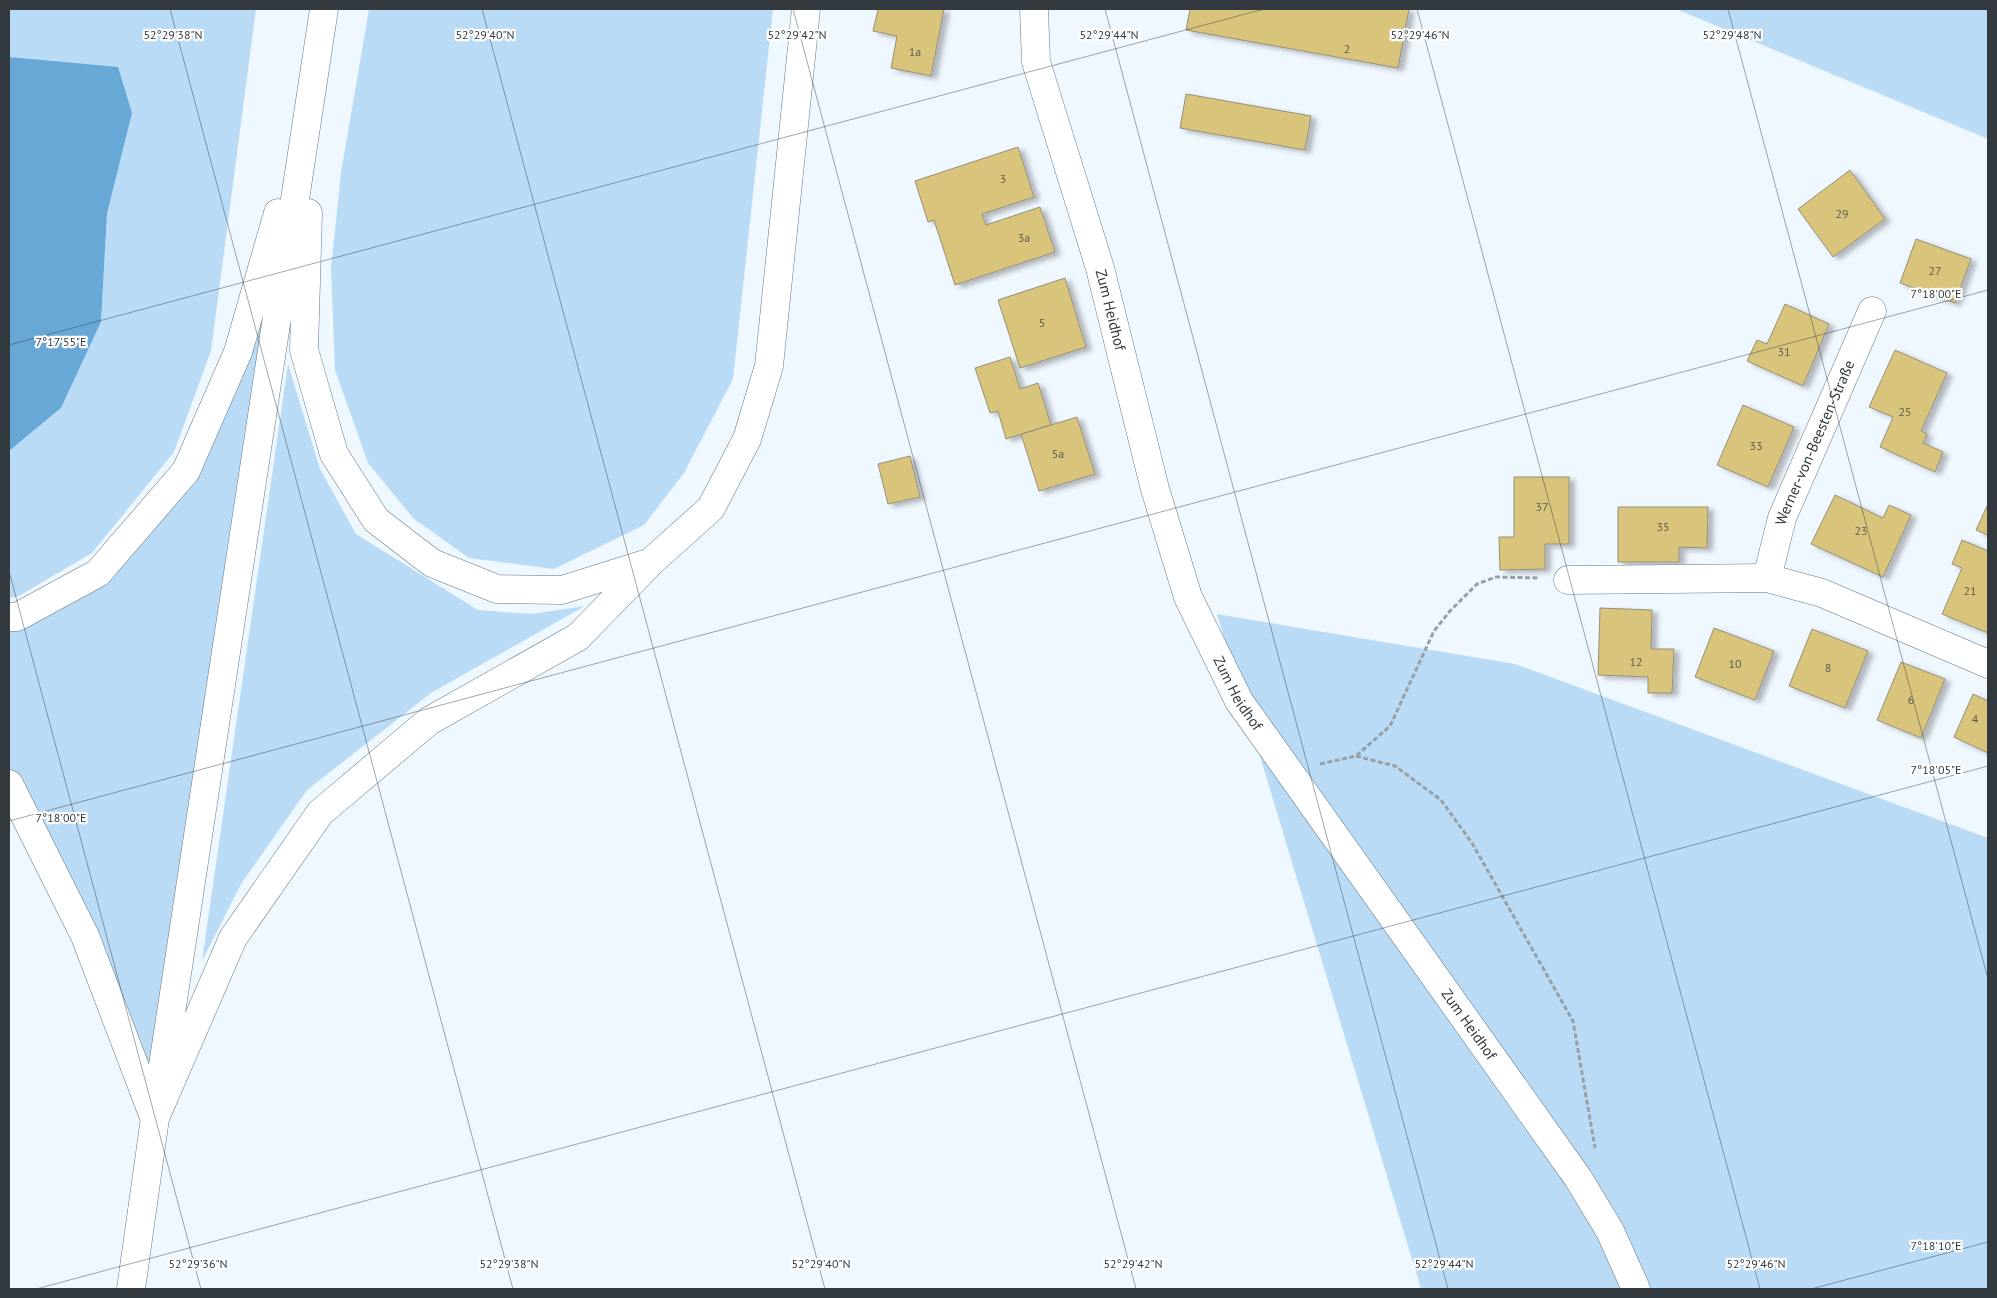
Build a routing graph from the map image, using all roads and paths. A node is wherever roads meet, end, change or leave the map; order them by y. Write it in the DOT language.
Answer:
graph roads {
  1 [pos="324,9"];
  2 [pos="806,9"];
  3 [pos="1034,9"];
  4 [pos="310,101"];
  5 [pos="1872,310"];
  6 [pos="652,561"];
  7 [pos="1767,578"];
  8 [pos="1568,580"];
  9 [pos="9,617"];
  10 [pos="1988,664"];
  11 [pos="1356,756"];
  12 [pos="1288,771"];
  13 [pos="9,784"];
  14 [pos="155,1118"];
  15 [pos="1597,1154"];
  16 [pos="131,1289"];
  17 [pos="1636,1289"];
  1 -- 4 [label="main road"];
  2 -- 6 [label="main road"];
  3 -- 12 [label="main road, Zum Heidhof"];
  4 -- 6 [label="main road"];
  4 -- 9 [label="main road"];
  4 -- 14 [label="main road"];
  5 -- 7 [label="main road, Werner-von-Beesten-Straße"];
  6 -- 14 [label="main road"];
  7 -- 8 [label="main road"];
  7 -- 10 [label="main road"];
  8 -- 11 [label="path"];
  11 -- 12 [label="path"];
  11 -- 15 [label="path"];
  12 -- 17 [label="main road, Zum Heidhof"];
  13 -- 14 [label="main road"];
  14 -- 16 [label="main road"];
}
